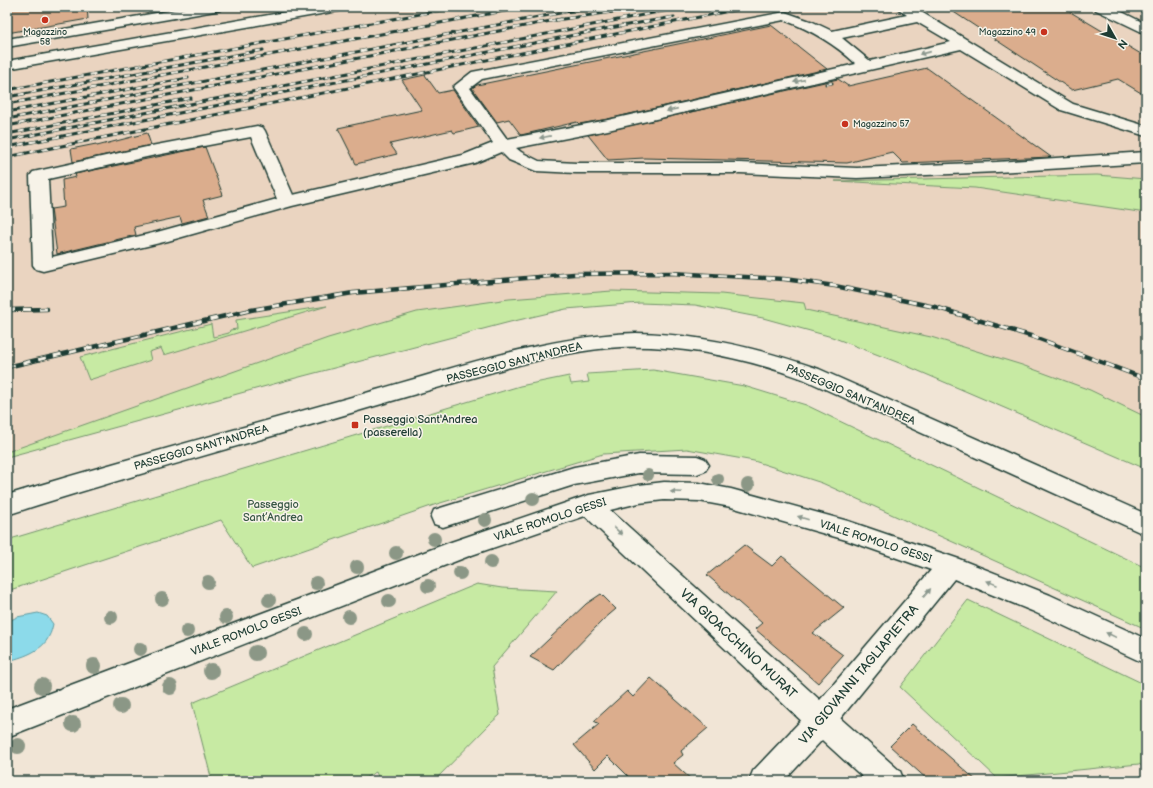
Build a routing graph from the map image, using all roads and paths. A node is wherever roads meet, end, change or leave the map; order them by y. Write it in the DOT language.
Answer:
graph roads {
  1 [pos="215,7"];
  2 [pos="338,7"];
  3 [pos="903,7"];
  4 [pos="1101,7"];
  5 [pos="919,17"];
  6 [pos="1146,30"];
  7 [pos="831,36"];
  8 [pos="7,43"];
  9 [pos="964,44"];
  10 [pos="7,65"];
  11 [pos="867,66"];
  12 [pos="608,125"];
  13 [pos="1146,131"];
  14 [pos="503,145"];
  15 [pos="1146,157"];
  16 [pos="576,168"];
  17 [pos="287,202"];
  18 [pos="697,465"];
  19 [pos="7,505"];
  20 [pos="589,505"];
  21 [pos="443,517"];
  22 [pos="1146,525"];
  23 [pos="950,566"];
  24 [pos="1146,652"];
  25 [pos="821,720"];
  26 [pos="7,723"];
  27 [pos="764,781"];
  28 [pos="889,781"];
  1 -- 8 [label="street"];
  2 -- 10 [label="street"];
  3 -- 5 [label="street"];
  4 -- 6 [label="street"];
  5 -- 7 [label="street"];
  5 -- 9 [label="street"];
  7 -- 11 [label="street"];
  7 -- 14 [label="street"];
  9 -- 11 [label="street, one-way"];
  9 -- 13 [label="street"];
  11 -- 12 [label="street, one-way"];
  12 -- 14 [label="street, one-way"];
  12 -- 16 [label="street"];
  14 -- 16 [label="street"];
  14 -- 17 [label="street"];
  15 -- 16 [label="street"];
  17 -- 17 [label="street"];
  18 -- 21 [label="street"];
  19 -- 22 [label="street, PASSEGGIO SANT'ANDREA"];
  23 -- 20 [label="street, VIALE ROMOLO GESSI, one-way"];
  20 -- 25 [label="street, VIA GIOACCHINO MURAT, one-way"];
  20 -- 26 [label="street, VIALE ROMOLO GESSI"];
  24 -- 23 [label="street, VIALE ROMOLO GESSI, one-way"];
  25 -- 23 [label="street, VIA GIOVANNI TAGLIAPIETRA, one-way"];
  25 -- 27 [label="street, VIA GIOVANNI TAGLIAPIETRA"];
  25 -- 28 [label="street, VIA GIOACCHINO MURAT"];
}
